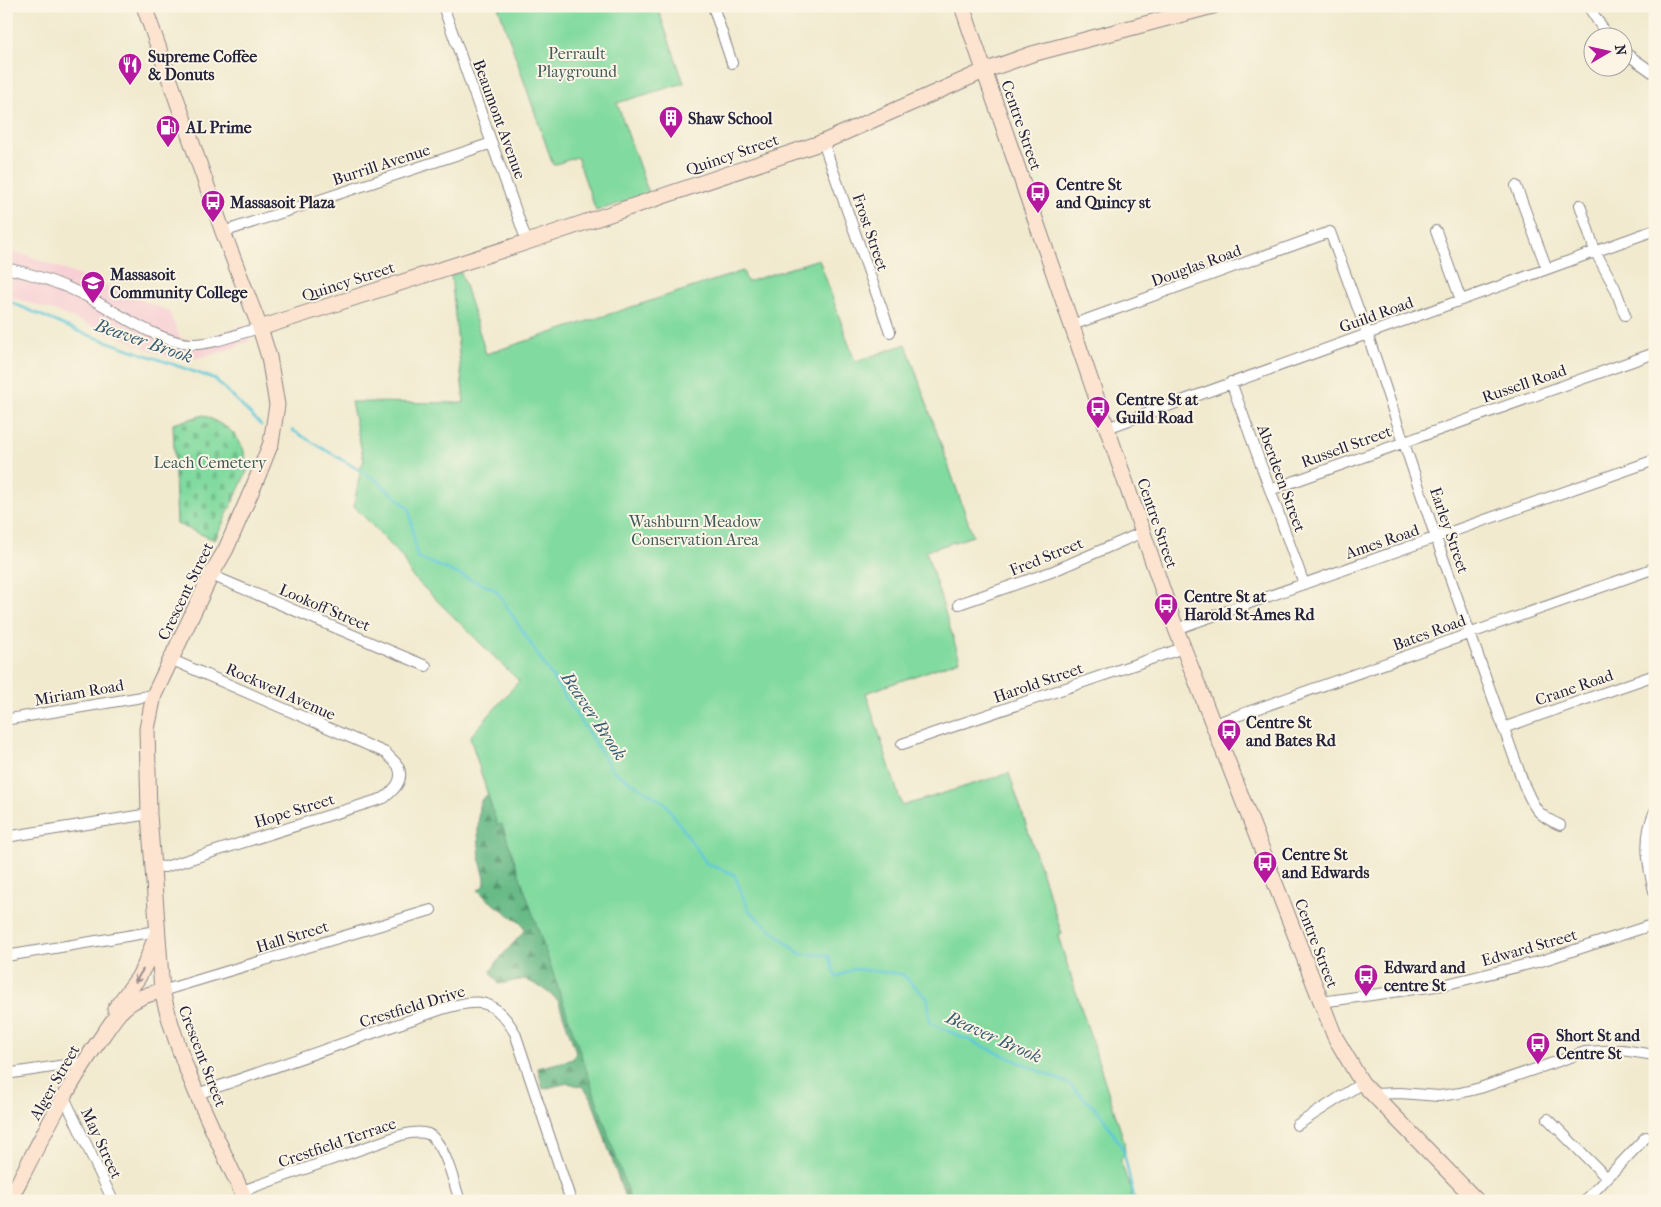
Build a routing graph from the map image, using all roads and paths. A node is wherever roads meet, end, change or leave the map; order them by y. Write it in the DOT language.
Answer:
graph roads {
  1 [pos="144,6"];
  2 [pos="444,6"];
  3 [pos="713,6"];
  4 [pos="962,6"];
  5 [pos="1213,6"];
  6 [pos="1588,6"];
  7 [pos="1603,28"];
  8 [pos="1634,60"];
  9 [pos="732,63"];
  10 [pos="1655,64"];
  11 [pos="1643,67"];
  12 [pos="984,71"];
  13 [pos="1655,74"];
  14 [pos="823,142"];
  15 [pos="492,143"];
  16 [pos="1516,186"];
  17 [pos="1580,205"];
  18 [pos="1655,230"];
  19 [pos="1436,231"];
  20 [pos="223,232"];
  21 [pos="1330,232"];
  22 [pos="528,242"];
  23 [pos="1595,251"];
  24 [pos="6,268"];
  25 [pos="1547,269"];
  26 [pos="1461,300"];
  27 [pos="1625,315"];
  28 [pos="1072,325"];
  29 [pos="260,328"];
  30 [pos="890,332"];
  31 [pos="1367,333"];
  32 [pos="1655,353"];
  33 [pos="1231,382"];
  34 [pos="1107,428"];
  35 [pos="1404,441"];
  36 [pos="1655,460"];
  37 [pos="1270,490"];
  38 [pos="1142,532"];
  39 [pos="1436,538"];
  40 [pos="1655,568"];
  41 [pos="211,575"];
  42 [pos="1304,584"];
  43 [pos="959,604"];
  44 [pos="1176,629"];
  45 [pos="1470,634"];
  46 [pos="1183,648"];
  47 [pos="170,660"];
  48 [pos="426,666"];
  49 [pos="1655,675"];
  50 [pos="154,695"];
  51 [pos="10,719"];
  52 [pos="1214,724"];
  53 [pos="1503,728"];
  54 [pos="902,744"];
  55 [pos="379,751"];
  56 [pos="1655,811"];
  57 [pos="149,814"];
  58 [pos="1560,825"];
  59 [pos="6,837"];
  60 [pos="153,866"];
  61 [pos="1655,895"];
  62 [pos="431,910"];
  63 [pos="1655,924"];
  64 [pos="157,932"];
  65 [pos="6,956"];
  66 [pos="162,990"];
  67 [pos="1321,1002"];
  68 [pos="104,1035"];
  69 [pos="1655,1055"];
  70 [pos="85,1062"];
  71 [pos="6,1074"];
  72 [pos="1362,1083"];
  73 [pos="197,1094"];
  74 [pos="1374,1094"];
  75 [pos="64,1097"];
  76 [pos="1548,1119"];
  77 [pos="1297,1125"];
  78 [pos="1646,1137"];
  79 [pos="1607,1178"];
  80 [pos="244,1196"];
  81 [pos="9,1201"];
  82 [pos="113,1201"];
  83 [pos="460,1201"];
  84 [pos="571,1201"];
  85 [pos="1477,1201"];
  86 [pos="1585,1201"];
  1 -- 20 [label="main road, Crescent Street"];
  2 -- 15 [label="street, Beaumont Avenue"];
  3 -- 9 [label="street"];
  4 -- 12 [label="main road, Centre Street"];
  5 -- 12 [label="main road, Quincy Street"];
  6 -- 7 [label="street"];
  8 -- 11 [label="street"];
  10 -- 11 [label="street"];
  11 -- 13 [label="street"];
  12 -- 14 [label="main road, Quincy Street"];
  12 -- 28 [label="main road, Centre Street"];
  14 -- 22 [label="main road, Quincy Street"];
  14 -- 30 [label="street, Frost Street"];
  15 -- 20 [label="street, Burrill Avenue"];
  15 -- 22 [label="street, Beaumont Avenue"];
  16 -- 25 [label="street"];
  17 -- 23 [label="street"];
  18 -- 23 [label="street, Guild Road"];
  19 -- 26 [label="street"];
  20 -- 29 [label="main road, Crescent Street"];
  21 -- 28 [label="street, Douglas Road"];
  21 -- 31 [label="street, Earley Street"];
  22 -- 29 [label="main road, Quincy Street"];
  23 -- 25 [label="street, Guild Road"];
  23 -- 27 [label="street"];
  24 -- 29 [label="street"];
  25 -- 26 [label="street, Guild Road"];
  26 -- 31 [label="street, Guild Road"];
  28 -- 34 [label="main road, Centre Street"];
  29 -- 41 [label="main road, Crescent Street"];
  31 -- 33 [label="street, Guild Road"];
  31 -- 35 [label="street, Earley Street"];
  32 -- 35 [label="street, Russell Road"];
  33 -- 34 [label="street, Guild Road"];
  33 -- 37 [label="street, Aberdeen Street"];
  34 -- 38 [label="main road, Centre Street"];
  35 -- 37 [label="street, Russell Street"];
  35 -- 39 [label="street, Earley Street"];
  36 -- 39 [label="street, Ames Road"];
  37 -- 42 [label="street, Aberdeen Street"];
  38 -- 43 [label="street, Fred Street"];
  38 -- 44 [label="main road, Centre Street"];
  39 -- 42 [label="street, Ames Road"];
  39 -- 45 [label="street, Earley Street"];
  40 -- 45 [label="street, Bates Road"];
  41 -- 47 [label="main road, Crescent Street"];
  41 -- 48 [label="street, Lookoff Street"];
  42 -- 44 [label="street, Ames Road"];
  44 -- 46 [label="main road, Centre Street"];
  45 -- 52 [label="street, Bates Road"];
  45 -- 53 [label="street, Earley Street"];
  46 -- 52 [label="main road, Centre Street"];
  46 -- 54 [label="street, Harold Street"];
  47 -- 50 [label="main road, Crescent Street"];
  47 -- 55 [label="street, Rockwell Avenue"];
  49 -- 53 [label="street, Crane Road"];
  50 -- 51 [label="street, Miriam Road"];
  50 -- 57 [label="main road, Crescent Street"];
  52 -- 67 [label="main road, Centre Street"];
  53 -- 58 [label="street, Earley Street"];
  55 -- 60 [label="street, Hope Street"];
  56 -- 61 [label="street"];
  57 -- 59 [label="street"];
  57 -- 60 [label="main road, Crescent Street"];
  60 -- 64 [label="main road, Crescent Street"];
  62 -- 66 [label="street, Hall Street"];
  63 -- 67 [label="street, Edward Street"];
  64 -- 65 [label="street"];
  64 -- 66 [label="main road, Crescent Street"];
  64 -- 68 [label="main road, one-way"];
  66 -- 68 [label="main road, Alger Street"];
  66 -- 73 [label="main road, Crescent Street"];
  67 -- 72 [label="main road, Centre Street"];
  68 -- 70 [label="main road, Alger Street"];
  69 -- 74 [label="street"];
  70 -- 71 [label="street"];
  70 -- 75 [label="main road, Alger Street"];
  72 -- 74 [label="main road, Centre Street"];
  72 -- 77 [label="street"];
  73 -- 80 [label="main road, Crescent Street"];
  73 -- 84 [label="street, Crestfield Drive"];
  74 -- 85 [label="main road, Centre Street"];
  75 -- 81 [label="main road, Alger Street"];
  75 -- 82 [label="street, May Street"];
  76 -- 79 [label="street"];
  78 -- 79 [label="street"];
  79 -- 86 [label="street"];
  80 -- 83 [label="street, Crestfield Terrace"];
}
